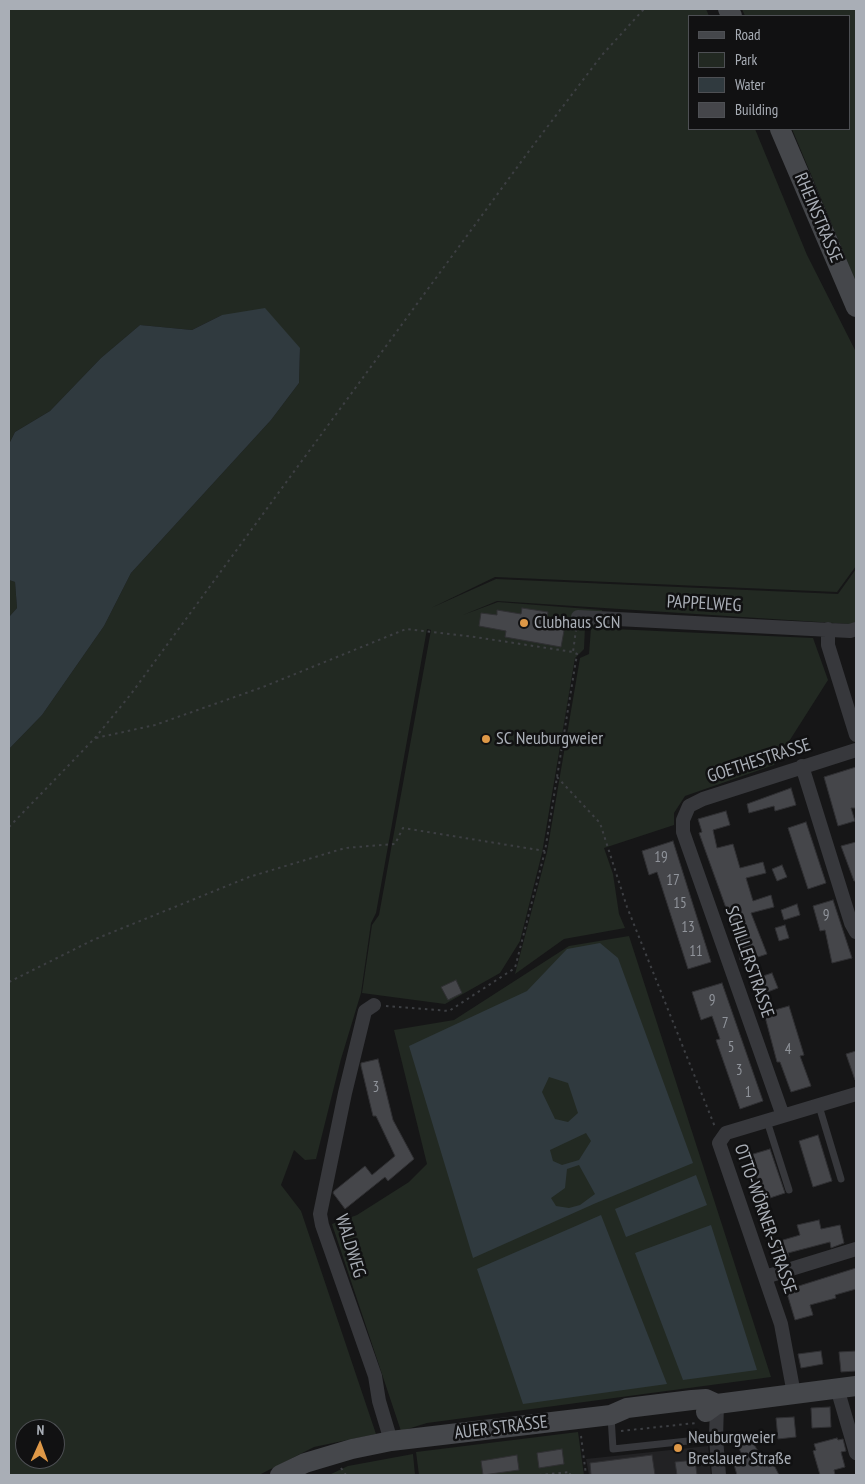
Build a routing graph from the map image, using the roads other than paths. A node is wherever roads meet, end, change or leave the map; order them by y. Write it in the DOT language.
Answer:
graph roads {
  1 [pos="780,130"];
  2 [pos="856,307"];
  3 [pos="578,617"];
  4 [pos="828,629"];
  5 [pos="856,629"];
  6 [pos="856,735"];
  7 [pos="856,750"];
  8 [pos="802,766"];
  9 [pos="683,820"];
  10 [pos="856,932"];
  11 [pos="374,1005"];
  12 [pos="856,1094"];
  13 [pos="819,1106"];
  14 [pos="783,1116"];
  15 [pos="767,1120"];
  16 [pos="841,1179"];
  17 [pos="789,1190"];
  18 [pos="856,1249"];
  19 [pos="765,1277"];
  20 [pos="847,1387"];
  21 [pos="794,1394"];
  22 [pos="718,1404"];
  23 [pos="611,1415"];
  24 [pos="716,1438"];
  25 [pos="392,1440"];
  26 [pos="856,1453"];
  27 [pos="280,1475"];
  28 [pos="719,1475"];
  1 -- 2 [label="main road, RHEINSTRASSE"];
  3 -- 4 [label="street, PAPPELWEG"];
  4 -- 5 [label="street, PAPPELWEG"];
  4 -- 6 [label="street"];
  7 -- 8 [label="street, GOETHESTRASSE"];
  8 -- 9 [label="street, GOETHESTRASSE"];
  8 -- 10 [label="street"];
  9 -- 14 [label="street, SCHILLERSTRASSE"];
  11 -- 25 [label="street, WALDWEG"];
  12 -- 13 [label="street, OTTO-WÖRNER-STRASSE"];
  13 -- 14 [label="street, OTTO-WÖRNER-STRASSE"];
  13 -- 16 [label="lane"];
  14 -- 15 [label="street, OTTO-WÖRNER-STRASSE"];
  15 -- 17 [label="lane"];
  15 -- 19 [label="street, OTTO-WÖRNER-STRASSE"];
  18 -- 19 [label="street"];
  19 -- 21 [label="street, OTTO-WÖRNER-STRASSE"];
  20 -- 21 [label="main road, AUER STRASSE"];
  20 -- 26 [label="street"];
  21 -- 22 [label="main road, AUER STRASSE"];
  22 -- 23 [label="main road, AUER STRASSE"];
  22 -- 24 [label="street"];
  23 -- 24 [label="lane"];
  23 -- 25 [label="main road, AUER STRASSE"];
  24 -- 28 [label="street"];
  25 -- 27 [label="main road, AUER STRASSE"];
}
